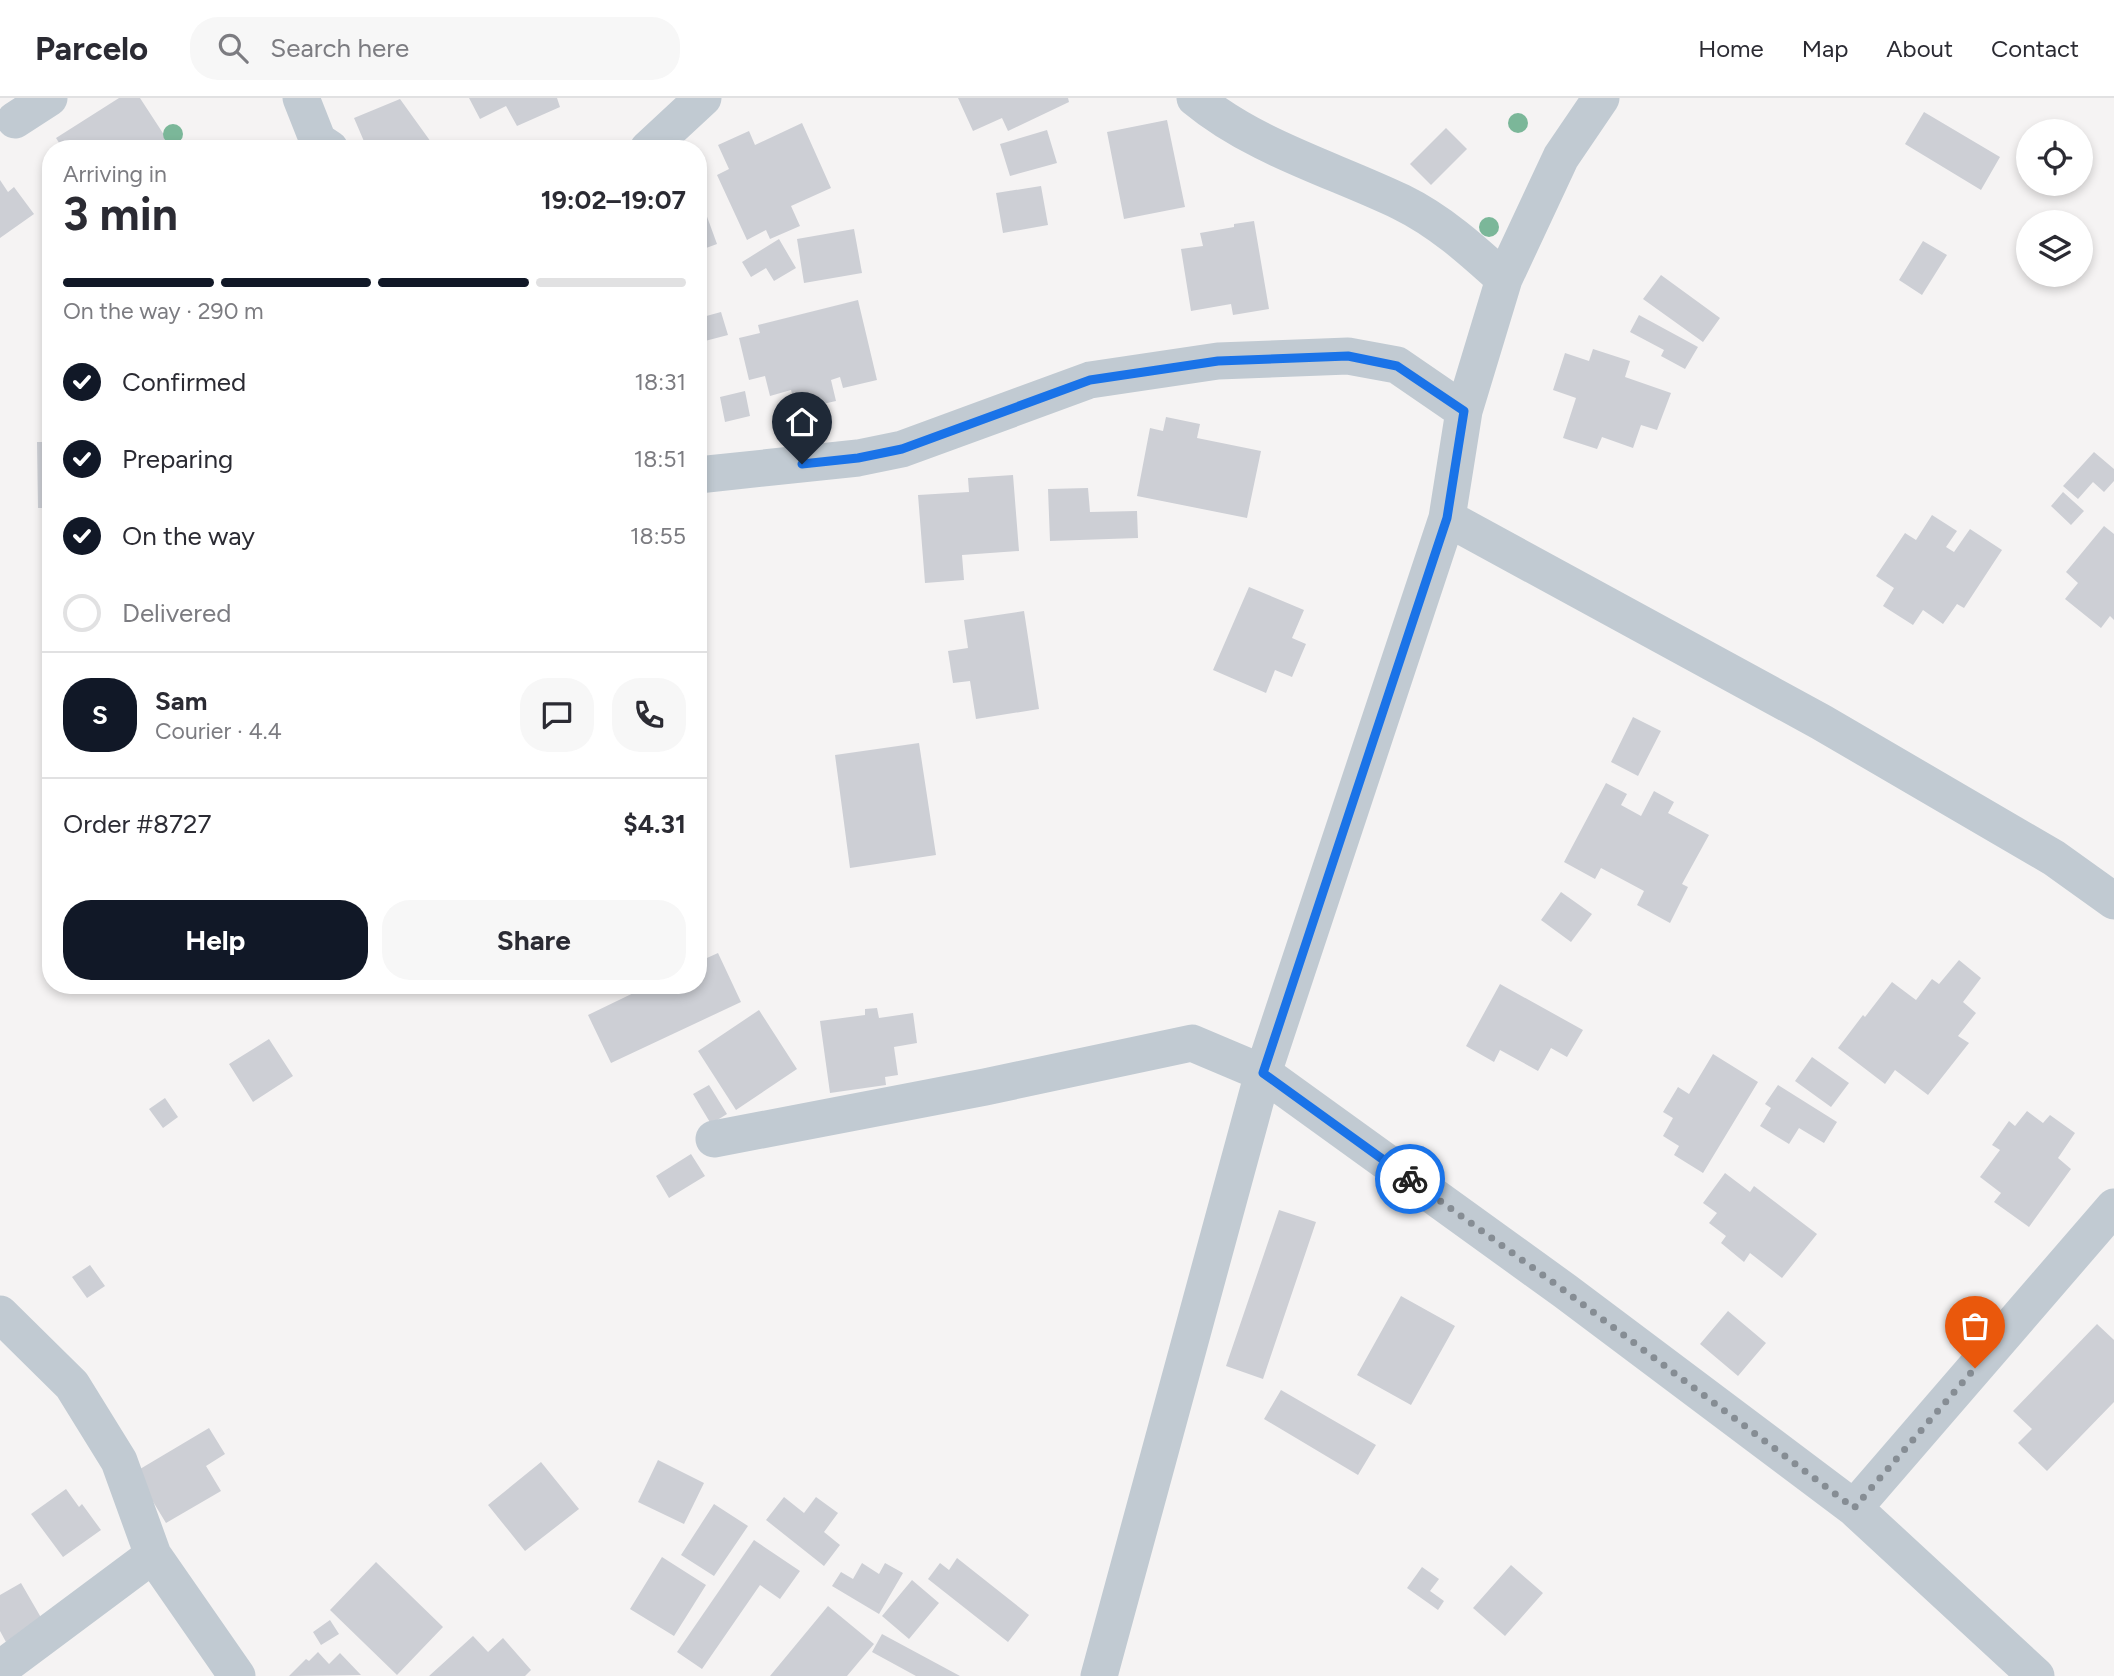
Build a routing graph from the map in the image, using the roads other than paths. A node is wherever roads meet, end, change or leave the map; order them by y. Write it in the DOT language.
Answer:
graph roads {
  1 [pos="49,98"];
  2 [pos="301,98"];
  3 [pos="703,98"];
  4 [pos="1195,98"];
  5 [pos="1601,98"];
  6 [pos="15,120"];
  7 [pos="318,140"];
  8 [pos="658,140"];
  9 [pos="1504,279"];
  10 [pos="1464,411"];
  11 [pos="707,474"];
  12 [pos="1447,518"];
  13 [pos="2114,901"];
  14 [pos="1263,1073"];
  15 [pos="714,1139"];
  16 [pos="2114,1207"];
  17 [pos="0,1314"];
  18 [pos="1854,1508"];
  19 [pos="153,1555"];
  20 [pos="0,1669"];
  21 [pos="1104,1674"];
  22 [pos="237,1676"];
  23 [pos="2036,1676"];
  1 -- 6 [label="street"];
  2 -- 7 [label="street"];
  3 -- 8 [label="street"];
  4 -- 9 [label="street"];
  5 -- 9 [label="street"];
  9 -- 10 [label="street"];
  10 -- 11 [label="street"];
  10 -- 12 [label="street"];
  12 -- 13 [label="street"];
  12 -- 14 [label="street"];
  14 -- 15 [label="street"];
  14 -- 18 [label="street"];
  14 -- 21 [label="street"];
  16 -- 18 [label="street"];
  17 -- 19 [label="street"];
  18 -- 23 [label="street"];
  19 -- 20 [label="street"];
  19 -- 22 [label="street"];
}
